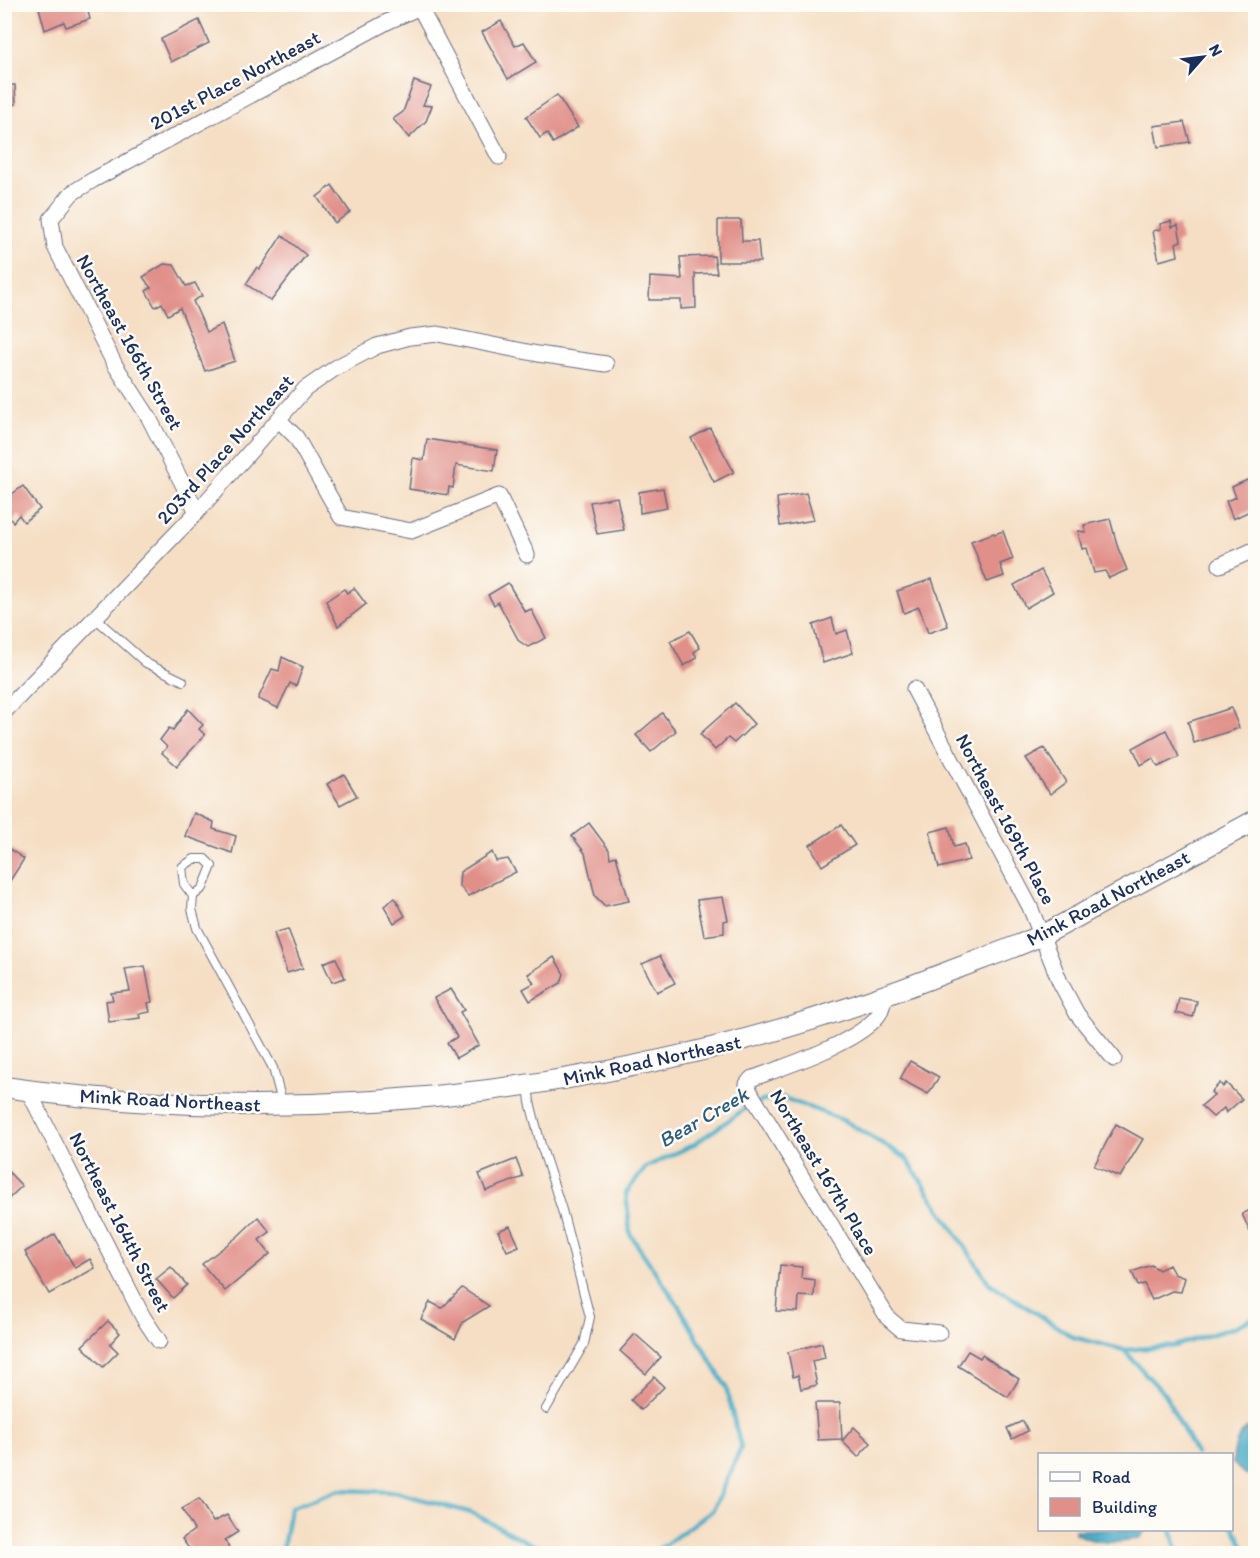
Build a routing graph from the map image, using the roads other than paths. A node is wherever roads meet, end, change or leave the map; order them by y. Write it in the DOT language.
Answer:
graph roads {
  1 [pos="419,6"];
  2 [pos="499,157"];
  3 [pos="72,193"];
  4 [pos="606,364"];
  5 [pos="279,420"];
  6 [pos="197,512"];
  7 [pos="1256,549"];
  8 [pos="527,555"];
  9 [pos="1220,565"];
  10 [pos="95,618"];
  11 [pos="183,681"];
  12 [pos="914,689"];
  13 [pos="4,712"];
  14 [pos="1256,820"];
  15 [pos="193,896"];
  16 [pos="1042,935"];
  17 [pos="885,997"];
  18 [pos="1114,1059"];
  19 [pos="528,1085"];
  20 [pos="4,1086"];
  21 [pos="28,1090"];
  22 [pos="283,1105"];
  23 [pos="939,1333"];
  24 [pos="159,1341"];
  25 [pos="546,1409"];
  1 -- 2 [label="street"];
  1 -- 3 [label="street, 201st Place Northeast"];
  3 -- 6 [label="street, Northeast 166th Street"];
  4 -- 5 [label="street, 203rd Place Northeast"];
  5 -- 6 [label="street, 203rd Place Northeast"];
  5 -- 8 [label="street"];
  6 -- 10 [label="street, 203rd Place Northeast"];
  7 -- 9 [label="street"];
  10 -- 11 [label="lane"];
  10 -- 13 [label="street, 203rd Place Northeast"];
  12 -- 16 [label="street, Northeast 169th Place"];
  14 -- 16 [label="street, Mink Road Northeast"];
  15 -- 15 [label="lane"];
  15 -- 22 [label="lane"];
  16 -- 17 [label="street, Mink Road Northeast"];
  16 -- 18 [label="street, Northeast 169th Place"];
  17 -- 19 [label="street, Mink Road Northeast"];
  17 -- 23 [label="street, Northeast 167th Place"];
  19 -- 22 [label="street, Mink Road Northeast"];
  19 -- 25 [label="lane"];
  20 -- 21 [label="street, Mink Road Northeast"];
  21 -- 22 [label="street, Mink Road Northeast"];
  21 -- 24 [label="street, Northeast 164th Street"];
}
